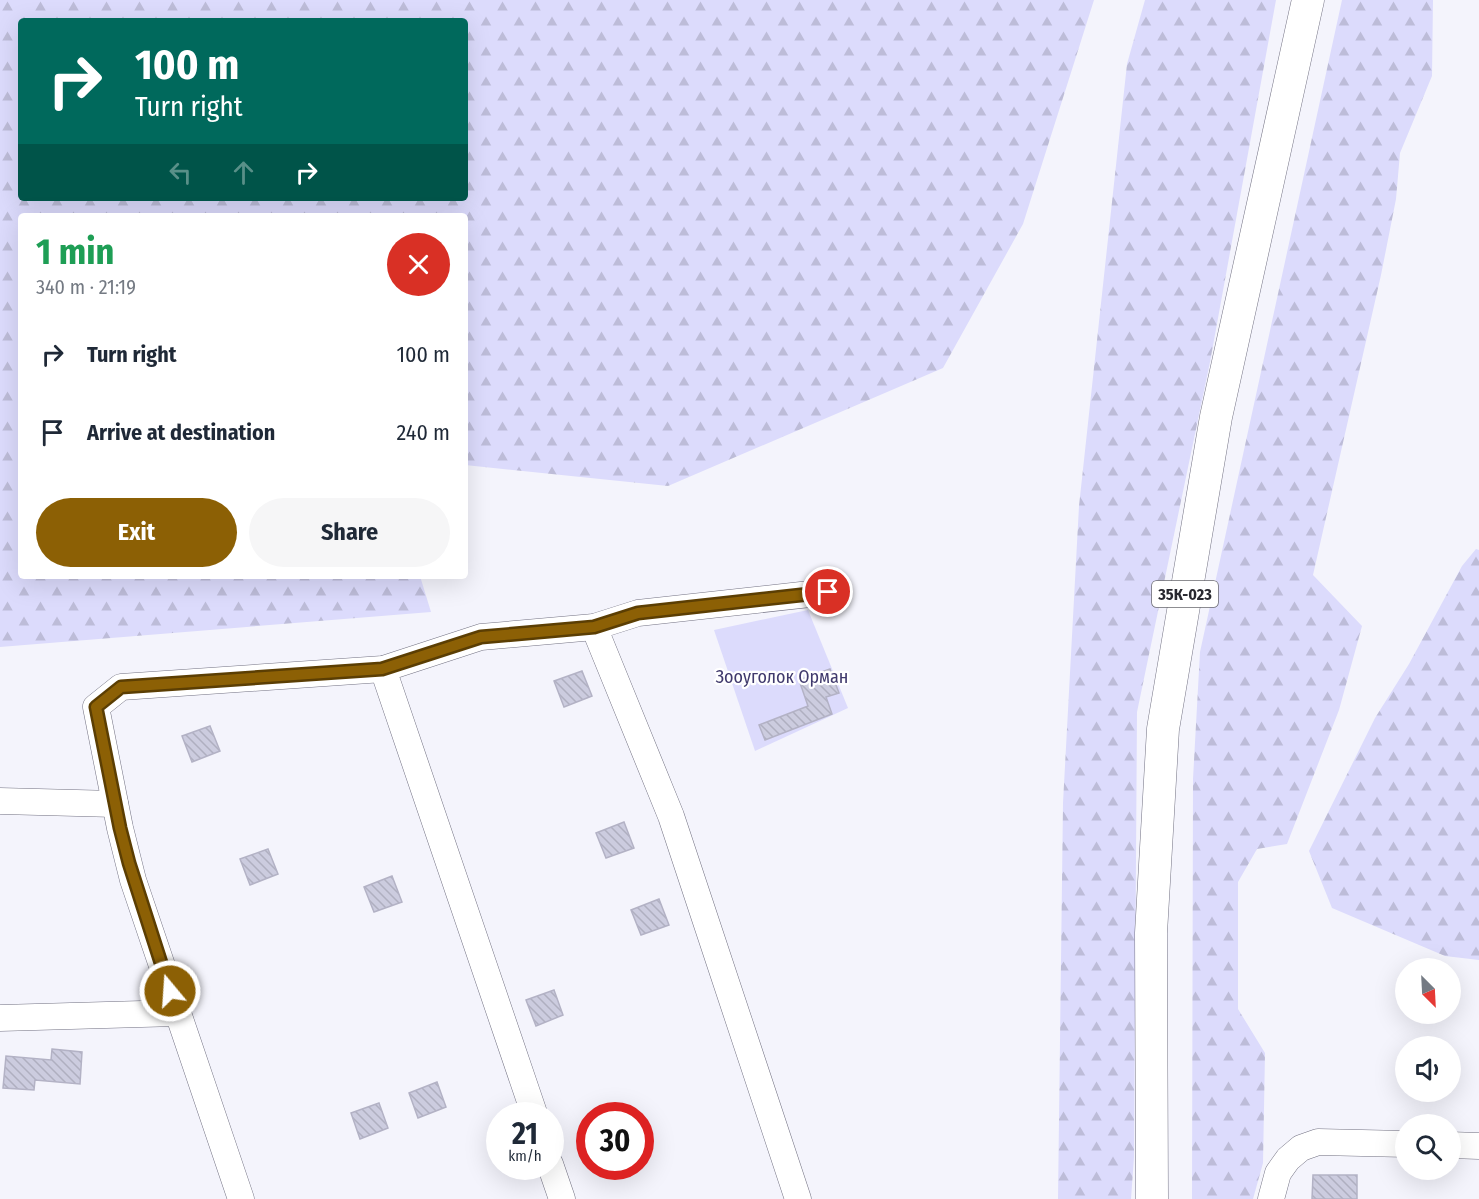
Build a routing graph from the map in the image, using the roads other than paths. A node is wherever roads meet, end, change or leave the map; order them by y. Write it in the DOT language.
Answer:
graph roads {
  1 [pos="1308,0"];
  2 [pos="828,592"];
  3 [pos="594,627"];
  4 [pos="382,669"];
  5 [pos="0,801"];
  6 [pos="115,804"];
  7 [pos="177,1013"];
  8 [pos="0,1018"];
  9 [pos="530,1102"];
  10 [pos="1395,1144"];
  11 [pos="1461,1145"];
  12 [pos="1479,1146"];
  13 [pos="555,1180"];
  14 [pos="241,1199"];
  15 [pos="562,1199"];
  16 [pos="798,1199"];
  17 [pos="1152,1199"];
  18 [pos="1271,1199"];
  1 -- 17 [label="main road, 35К-023"];
  2 -- 3 [label="street"];
  3 -- 4 [label="street"];
  3 -- 16 [label="street"];
  4 -- 6 [label="street"];
  4 -- 9 [label="street"];
  5 -- 6 [label="street"];
  6 -- 7 [label="street"];
  7 -- 8 [label="street"];
  7 -- 14 [label="street"];
  10 -- 18 [label="street"];
  11 -- 12 [label="street"];
  13 -- 15 [label="street"];
}
